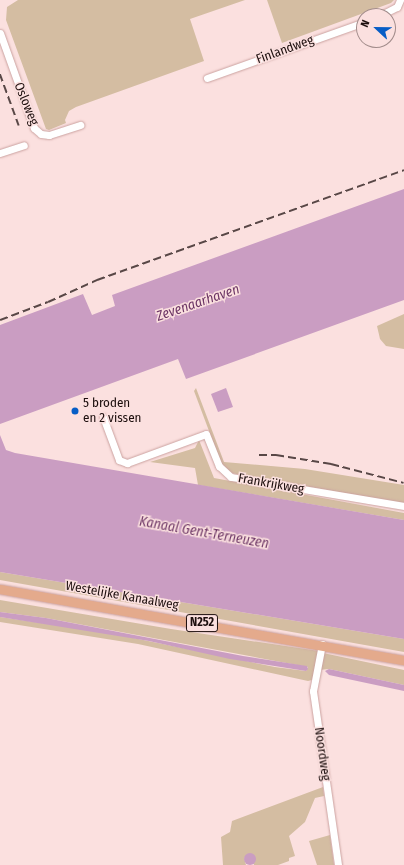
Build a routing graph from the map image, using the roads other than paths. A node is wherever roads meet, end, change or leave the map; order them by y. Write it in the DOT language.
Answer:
graph roads {
  1 [pos="356,25"];
  2 [pos="0,33"];
  3 [pos="207,78"];
  4 [pos="80,125"];
  5 [pos="24,145"];
  6 [pos="0,153"];
  7 [pos="103,417"];
  8 [pos="404,506"];
  9 [pos="0,588"];
  10 [pos="322,644"];
  11 [pos="404,660"];
  12 [pos="338,865"];
  1 -- 3 [label="street, Finlandweg"];
  2 -- 4 [label="street, Osloweg"];
  5 -- 6 [label="street"];
  7 -- 8 [label="street, Frankrijkweg"];
  9 -- 10 [label="main road, Westelijke Kanaalweg / N252"];
  10 -- 11 [label="main road, Westelijke Kanaalweg / N252"];
  10 -- 12 [label="street, Noordweg"];
}
